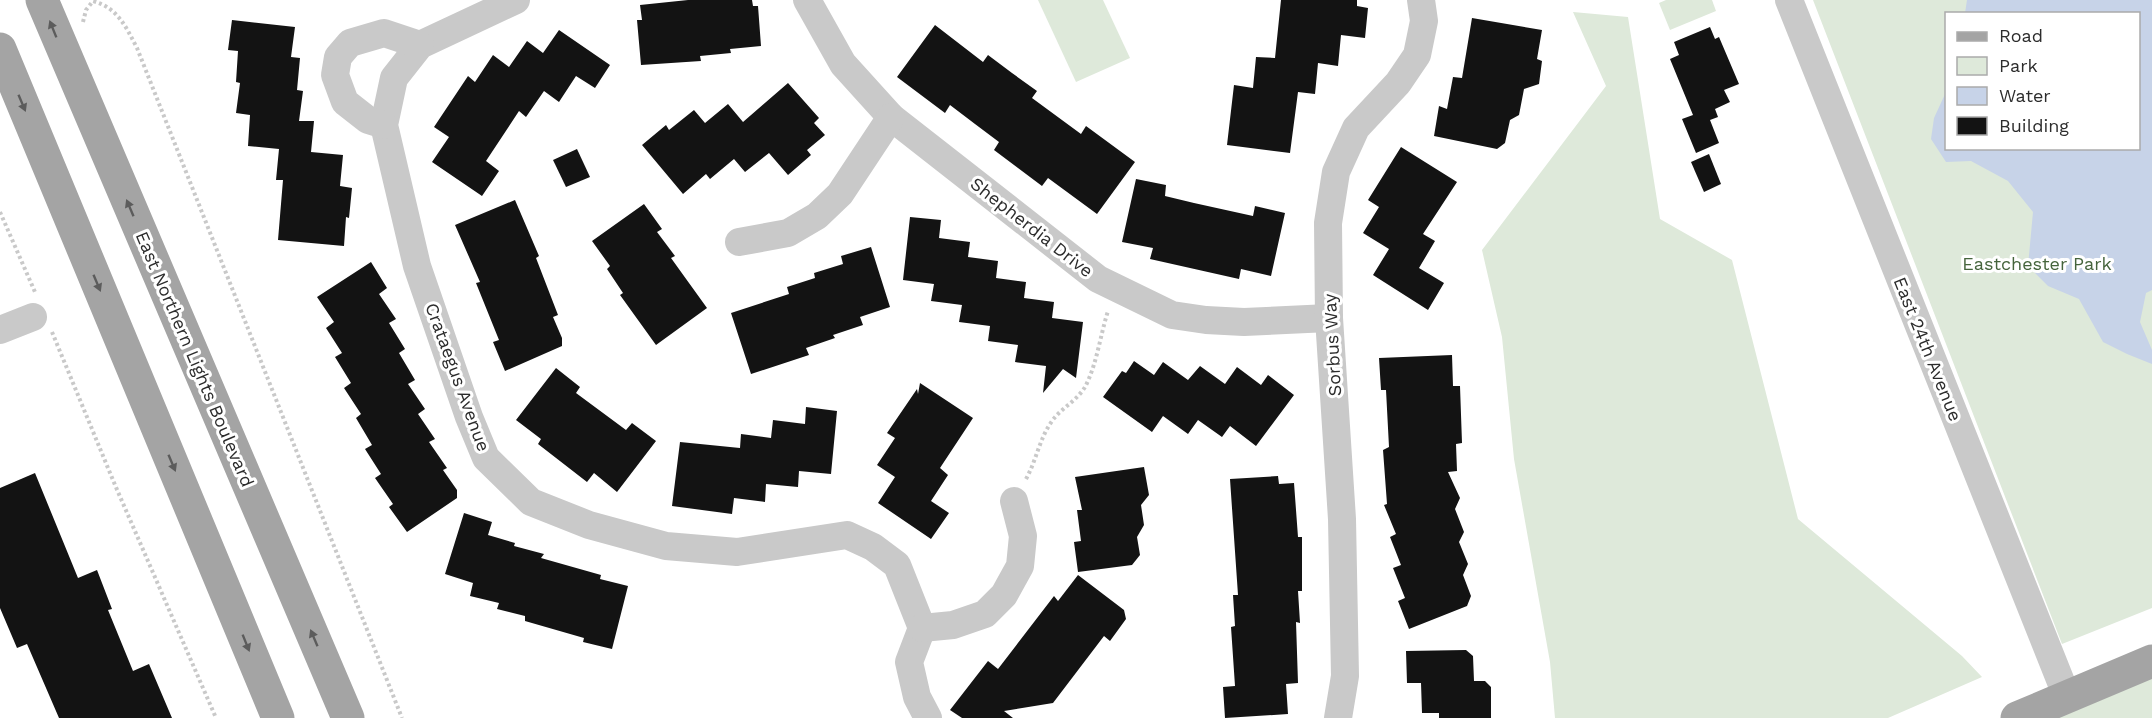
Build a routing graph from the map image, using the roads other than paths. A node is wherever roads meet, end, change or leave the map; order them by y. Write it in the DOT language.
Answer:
graph roads {
  1 [pos="42,0"];
  2 [pos="516,0"];
  3 [pos="807,0"];
  4 [pos="1421,0"];
  5 [pos="1788,0"];
  6 [pos="420,45"];
  7 [pos="0,49"];
  8 [pos="891,117"];
  9 [pos="384,125"];
  10 [pos="739,242"];
  11 [pos="40,313"];
  12 [pos="1329,318"];
  13 [pos="0,330"];
  14 [pos="1014,501"];
  15 [pos="922,628"];
  16 [pos="2152,661"];
  17 [pos="2067,697"];
  18 [pos="278,718"];
  19 [pos="348,718"];
  20 [pos="928,718"];
  21 [pos="1338,718"];
  22 [pos="2017,718"];
  19 -- 1 [label="main road, East Northern Lights Boulevard, one-way"];
  2 -- 6 [label="street"];
  3 -- 8 [label="street, Shepherdia Drive"];
  4 -- 12 [label="street, Sorbus Way"];
  5 -- 17 [label="street, East 24th Avenue"];
  6 -- 9 [label="street"];
  6 -- 9 [label="street"];
  7 -- 18 [label="main road, one-way"];
  8 -- 10 [label="street"];
  8 -- 12 [label="street, Shepherdia Drive"];
  9 -- 15 [label="street, Crataegus Avenue"];
  11 -- 13 [label="street"];
  12 -- 21 [label="street, Sorbus Way"];
  14 -- 15 [label="street"];
  15 -- 20 [label="street"];
  16 -- 17 [label="main road"];
  17 -- 22 [label="main road"];
}
